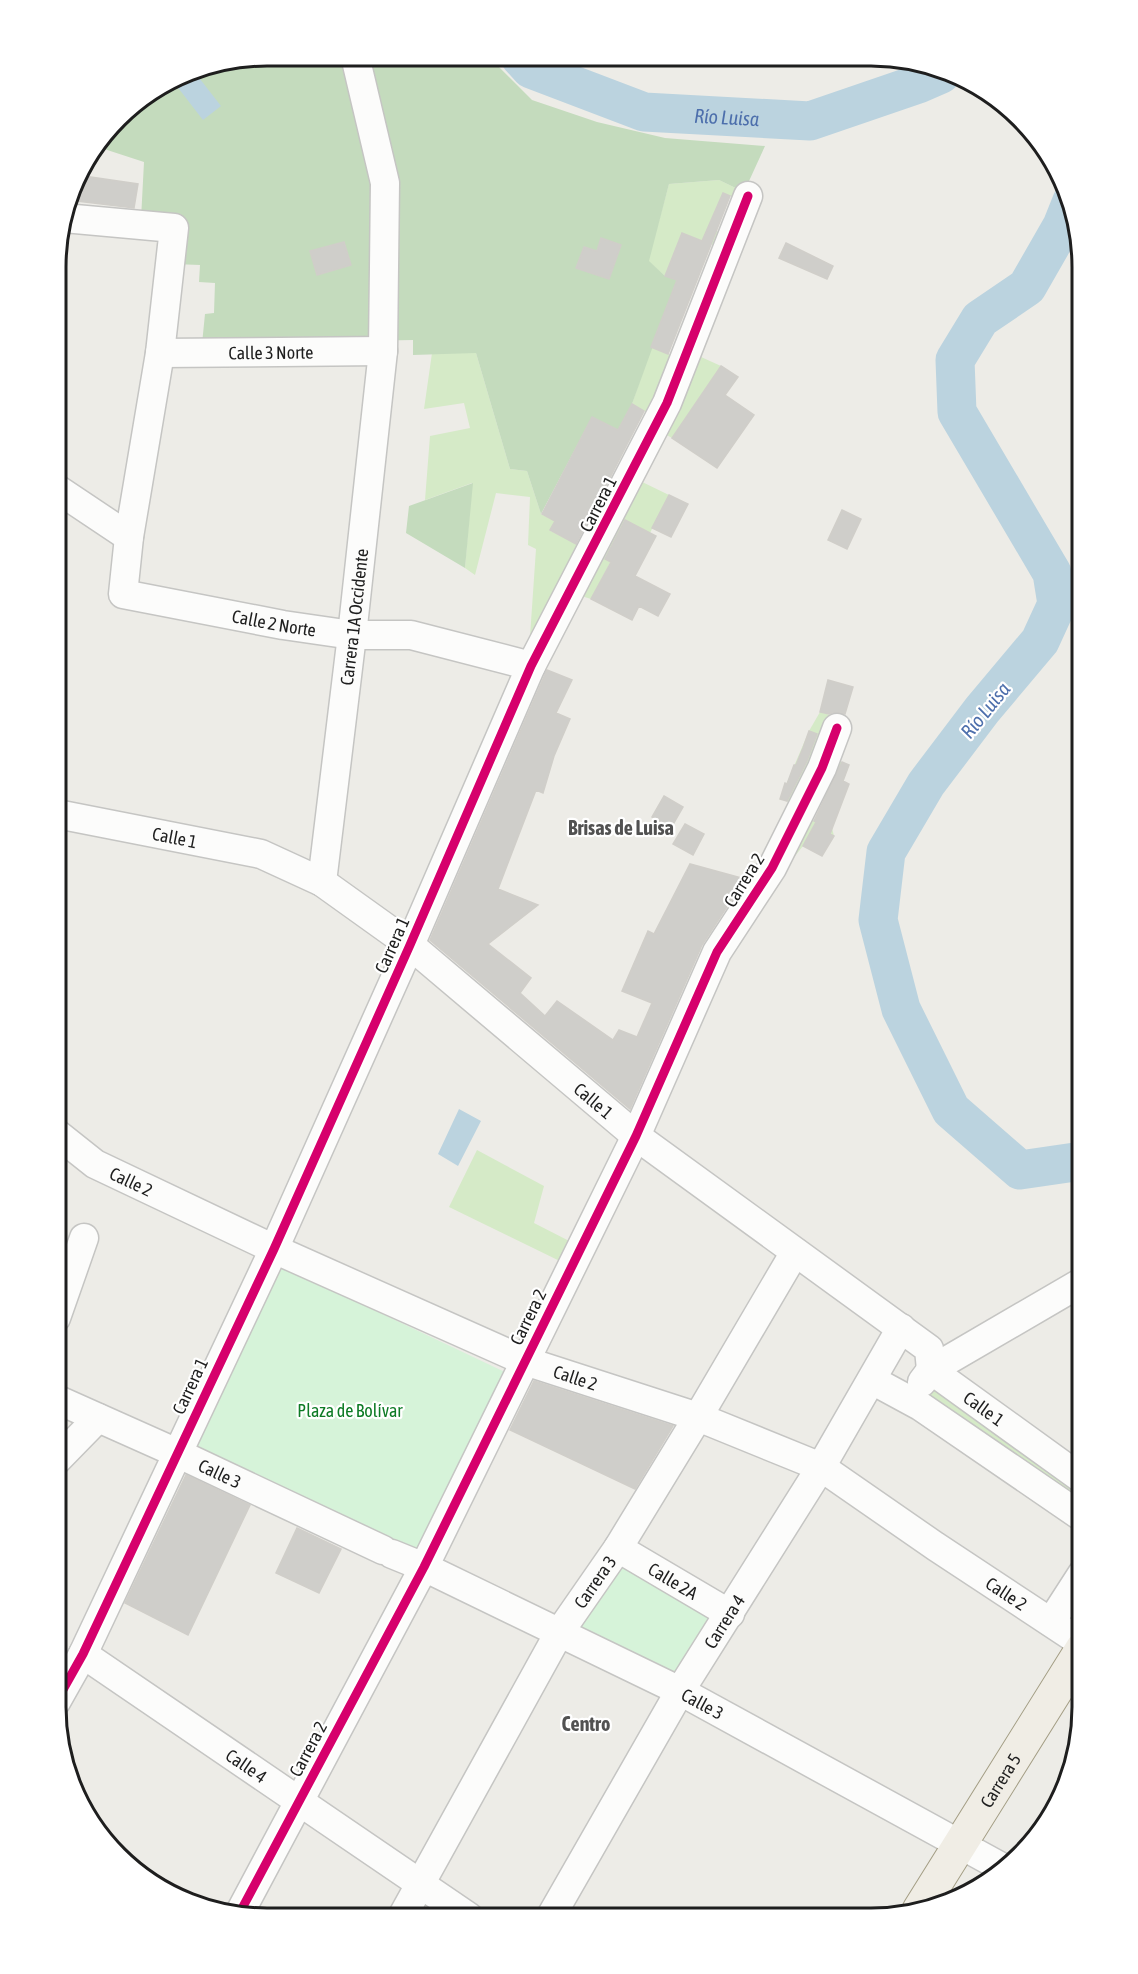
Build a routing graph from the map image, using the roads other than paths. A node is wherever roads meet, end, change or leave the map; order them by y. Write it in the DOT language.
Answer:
graph roads {
  1 [pos="357,66"];
  2 [pos="748,196"];
  3 [pos="72,219"];
  4 [pos="383,351"];
  5 [pos="160,353"];
  6 [pos="66,495"];
  7 [pos="129,537"];
  8 [pos="352,635"];
  9 [pos="531,666"];
  10 [pos="837,728"];
  11 [pos="66,816"];
  12 [pos="322,882"];
  13 [pos="410,945"];
  14 [pos="636,1136"];
  15 [pos="66,1141"];
  16 [pos="84,1238"];
  17 [pos="274,1249"];
  18 [pos="795,1252"];
  19 [pos="1072,1288"];
  20 [pos="66,1289"];
  21 [pos="901,1328"];
  22 [pos="525,1361"];
  23 [pos="931,1370"];
  24 [pos="872,1380"];
  25 [pos="910,1400"];
  26 [pos="66,1404"];
  27 [pos="698,1417"];
  28 [pos="98,1418"];
  29 [pos="66,1451"];
  30 [pos="177,1453"];
  31 [pos="820,1467"];
  32 [pos="1072,1472"];
  33 [pos="1072,1510"];
  34 [pos="618,1548"];
  35 [pos="424,1567"];
  36 [pos="1072,1589"];
  37 [pos="730,1614"];
  38 [pos="1051,1622"];
  39 [pos="559,1633"];
  40 [pos="1072,1636"];
  41 [pos="82,1654"];
  42 [pos="1072,1665"];
  43 [pos="66,1684"];
  44 [pos="680,1691"];
  45 [pos="299,1801"];
  46 [pos="962,1844"];
  47 [pos="996,1864"];
  48 [pos="422,1884"];
  49 [pos="926,1900"];
  50 [pos="243,1906"];
  51 [pos="407,1908"];
  52 [pos="457,1908"];
  53 [pos="556,1908"];
  1 -- 4 [label="street, Carrera 1A Occidente"];
  2 -- 9 [label="street, Carrera 1"];
  3 -- 5 [label="street"];
  4 -- 5 [label="street, Calle 3 Norte"];
  4 -- 8 [label="street, Carrera 1A Occidente"];
  5 -- 7 [label="street"];
  6 -- 7 [label="street"];
  7 -- 8 [label="street, Calle 2 Norte"];
  8 -- 9 [label="street, Calle 2 Norte"];
  8 -- 12 [label="street, Carrera 1A Occidente"];
  9 -- 13 [label="street, Carrera 1"];
  10 -- 14 [label="street, Carrera 2"];
  11 -- 12 [label="street, Calle 1"];
  12 -- 13 [label="street, Calle 1"];
  13 -- 14 [label="street, Calle 1"];
  13 -- 17 [label="street, Carrera 1"];
  14 -- 18 [label="street, Calle 1"];
  14 -- 22 [label="street, Carrera 2"];
  15 -- 17 [label="street, Calle 2"];
  16 -- 20 [label="street"];
  17 -- 22 [label="street, Calle 2"];
  17 -- 30 [label="street, Carrera 1"];
  18 -- 21 [label="street, Calle 1"];
  18 -- 27 [label="street, Carrera 3"];
  19 -- 23 [label="street"];
  21 -- 23 [label="street, Calle 1"];
  21 -- 24 [label="street, Carrera 4"];
  22 -- 27 [label="street, Calle 2"];
  22 -- 35 [label="street, Carrera 2"];
  23 -- 25 [label="street"];
  23 -- 32 [label="street, Calle 1"];
  24 -- 25 [label="street, Calle 1"];
  24 -- 31 [label="street, Carrera 4"];
  25 -- 33 [label="street, Calle 1"];
  26 -- 28 [label="street, Calle 3"];
  27 -- 31 [label="street, Calle 2"];
  27 -- 34 [label="street, Carrera 3"];
  28 -- 29 [label="street"];
  28 -- 30 [label="street, Calle 3"];
  30 -- 35 [label="street, Calle 3"];
  30 -- 41 [label="street, Carrera 1"];
  31 -- 37 [label="street, Carrera 4"];
  31 -- 38 [label="street, Calle 2"];
  34 -- 37 [label="street, Calle 2A"];
  34 -- 39 [label="street, Carrera 3"];
  35 -- 39 [label="street, Calle 3"];
  35 -- 45 [label="street, Carrera 2"];
  36 -- 38 [label="street"];
  37 -- 44 [label="street, Carrera 4"];
  38 -- 40 [label="street, Calle 2"];
  39 -- 44 [label="street, Calle 3"];
  39 -- 48 [label="street, Carrera 3"];
  41 -- 43 [label="street, Carrera 1"];
  41 -- 45 [label="street, Calle 4"];
  42 -- 46 [label="main road, Carrera 5"];
  44 -- 46 [label="street, Calle 3"];
  44 -- 53 [label="street, Carrera 4"];
  45 -- 48 [label="street, Calle 4"];
  45 -- 50 [label="street, Carrera 2"];
  46 -- 47 [label="street, Calle 3"];
  46 -- 49 [label="main road, Carrera 5"];
  48 -- 51 [label="street, Carrera 3"];
  48 -- 52 [label="street, Calle 4"];
}
